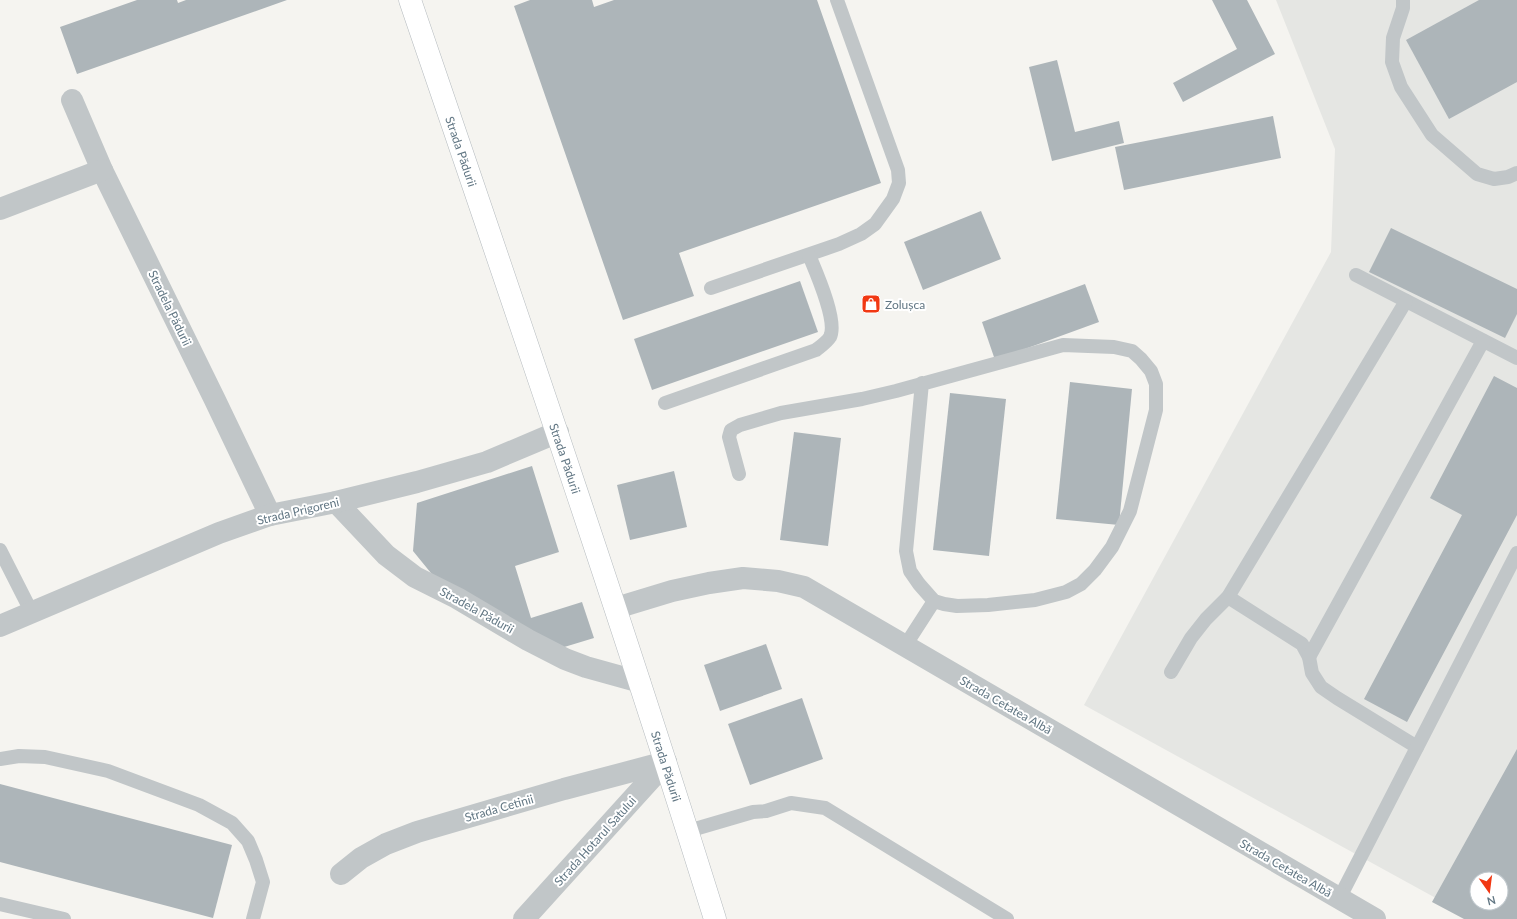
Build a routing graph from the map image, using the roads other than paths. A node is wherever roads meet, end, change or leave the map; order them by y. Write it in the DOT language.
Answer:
graph roads {
  1 [pos="410,0"];
  2 [pos="836,0"];
  3 [pos="1403,0"];
  4 [pos="72,100"];
  5 [pos="102,170"];
  6 [pos="1517,173"];
  7 [pos="0,209"];
  8 [pos="809,255"];
  9 [pos="1356,275"];
  10 [pos="712,288"];
  11 [pos="1406,301"];
  12 [pos="1483,340"];
  13 [pos="1517,358"];
  14 [pos="922,383"];
  15 [pos="664,403"];
  16 [pos="558,432"];
  17 [pos="739,474"];
  18 [pos="336,502"];
  19 [pos="270,515"];
  20 [pos="0,550"];
  21 [pos="1517,553"];
  22 [pos="1228,597"];
  23 [pos="934,600"];
  24 [pos="616,608"];
  25 [pos="32,613"];
  26 [pos="0,626"];
  27 [pos="905,646"];
  28 [pos="1310,657"];
  29 [pos="1171,672"];
  30 [pos="640,682"];
  31 [pos="1417,747"];
  32 [pos="0,759"];
  33 [pos="666,762"];
  34 [pos="688,831"];
  35 [pos="341,874"];
  36 [pos="1339,898"];
  37 [pos="0,904"];
  38 [pos="64,919"];
  39 [pos="253,919"];
  40 [pos="524,919"];
  41 [pos="715,919"];
  42 [pos="1007,919"];
  43 [pos="1375,919"];
  1 -- 16 [label="main road, Strada Pădurii"];
  2 -- 8 [label="lane"];
  3 -- 6 [label="lane"];
  4 -- 5 [label="street, Stradela Pădurii"];
  5 -- 7 [label="street"];
  5 -- 19 [label="street, Stradela Pădurii"];
  8 -- 10 [label="lane"];
  8 -- 15 [label="lane"];
  9 -- 11 [label="lane"];
  11 -- 12 [label="lane"];
  11 -- 22 [label="lane"];
  12 -- 13 [label="lane"];
  12 -- 28 [label="lane"];
  14 -- 17 [label="lane"];
  14 -- 23 [label="lane"];
  14 -- 23 [label="lane"];
  16 -- 18 [label="street, Strada Prigoreni"];
  16 -- 24 [label="main road, Strada Pădurii"];
  18 -- 19 [label="street, Strada Prigoreni"];
  18 -- 30 [label="street, Stradela Pădurii"];
  19 -- 25 [label="street, Strada Prigoreni"];
  20 -- 25 [label="lane"];
  21 -- 31 [label="lane"];
  22 -- 28 [label="lane"];
  22 -- 29 [label="lane"];
  23 -- 27 [label="lane"];
  24 -- 27 [label="street, Strada Cetatea Albă"];
  24 -- 30 [label="main road, Strada Pădurii"];
  25 -- 26 [label="street, Strada Prigoreni"];
  27 -- 36 [label="street, Strada Cetatea Albă"];
  28 -- 31 [label="lane"];
  30 -- 33 [label="main road, Strada Pădurii"];
  31 -- 36 [label="lane"];
  32 -- 39 [label="lane"];
  33 -- 34 [label="main road, Strada Pădurii"];
  33 -- 35 [label="street, Strada Cetinii"];
  33 -- 40 [label="street, Strada Hotarul Satului"];
  34 -- 41 [label="main road, Strada Pădurii"];
  34 -- 42 [label="lane"];
  36 -- 43 [label="street, Strada Cetatea Albă"];
  37 -- 38 [label="lane"];
}
